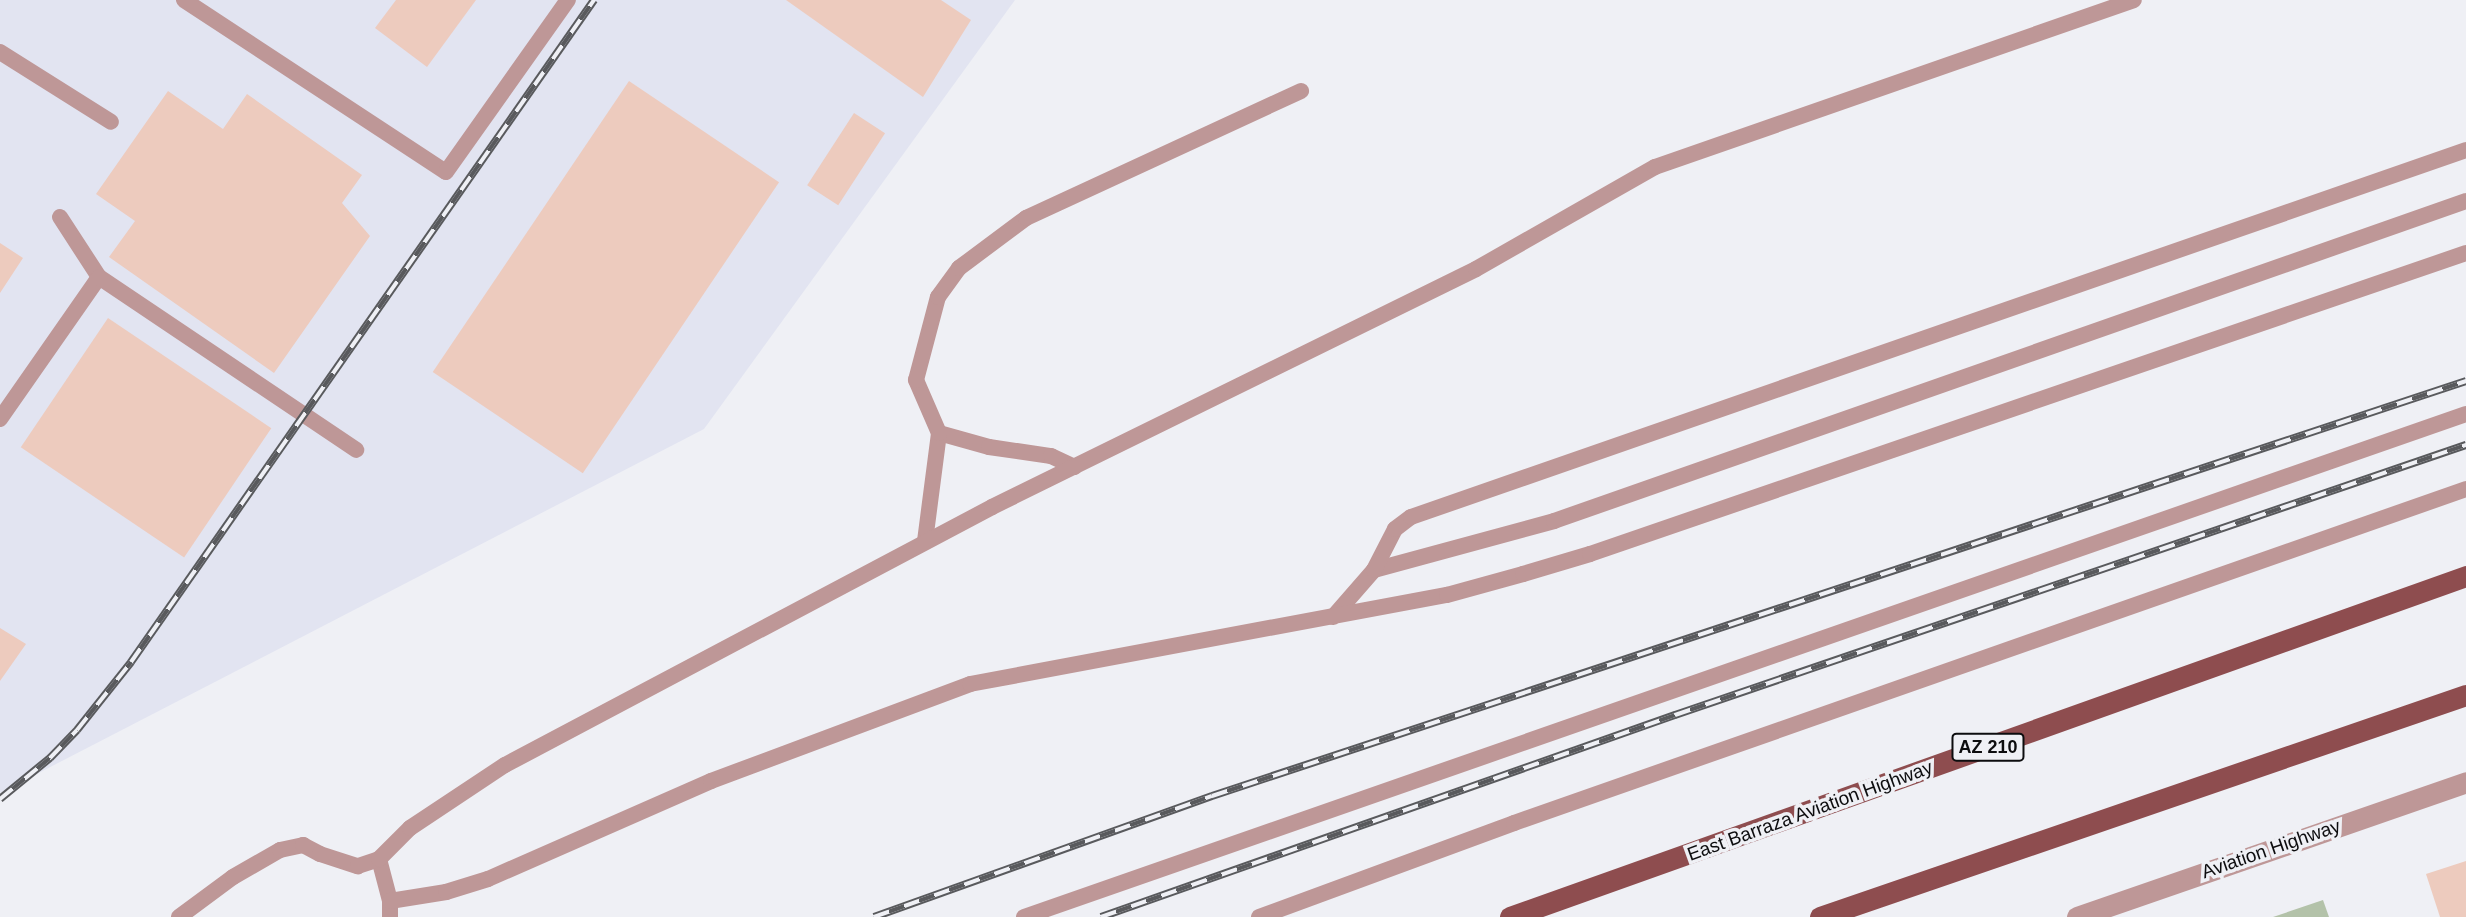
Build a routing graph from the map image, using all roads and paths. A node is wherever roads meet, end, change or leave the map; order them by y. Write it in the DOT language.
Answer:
graph roads {
  1 [pos="184,0"];
  2 [pos="568,0"];
  3 [pos="2134,0"];
  4 [pos="0,52"];
  5 [pos="1301,91"];
  6 [pos="111,122"];
  7 [pos="2466,150"];
  8 [pos="2466,201"];
  9 [pos="60,217"];
  10 [pos="2466,253"];
  11 [pos="99,277"];
  12 [pos="2466,414"];
  13 [pos="0,419"];
  14 [pos="939,433"];
  15 [pos="356,450"];
  16 [pos="1075,467"];
  17 [pos="2466,489"];
  18 [pos="925,541"];
  19 [pos="1374,570"];
  20 [pos="2466,576"];
  21 [pos="1333,617"];
  22 [pos="2466,695"];
  23 [pos="2466,782"];
  24 [pos="379,859"];
  25 [pos="390,909"];
  26 [pos="179,917"];
  27 [pos="1024,917"];
  28 [pos="1259,917"];
  29 [pos="1510,917"];
  30 [pos="1820,917"];
  31 [pos="2077,917"];
  1 -- 2 [label="lane"];
  3 -- 16 [label="lane"];
  4 -- 6 [label="lane"];
  5 -- 14 [label="lane"];
  7 -- 19 [label="lane"];
  8 -- 19 [label="lane"];
  9 -- 11 [label="lane"];
  10 -- 21 [label="lane"];
  11 -- 13 [label="lane"];
  11 -- 15 [label="lane"];
  12 -- 27 [label="lane"];
  14 -- 16 [label="lane"];
  14 -- 18 [label="lane"];
  16 -- 18 [label="lane"];
  17 -- 28 [label="lane"];
  18 -- 24 [label="lane"];
  19 -- 21 [label="lane"];
  20 -- 29 [label="main road, East Barraza Aviation Highway / AZ 210"];
  21 -- 25 [label="lane"];
  22 -- 30 [label="main road"];
  23 -- 31 [label="street, Aviation Highway"];
  24 -- 25 [label="lane"];
  24 -- 26 [label="lane"];
}
